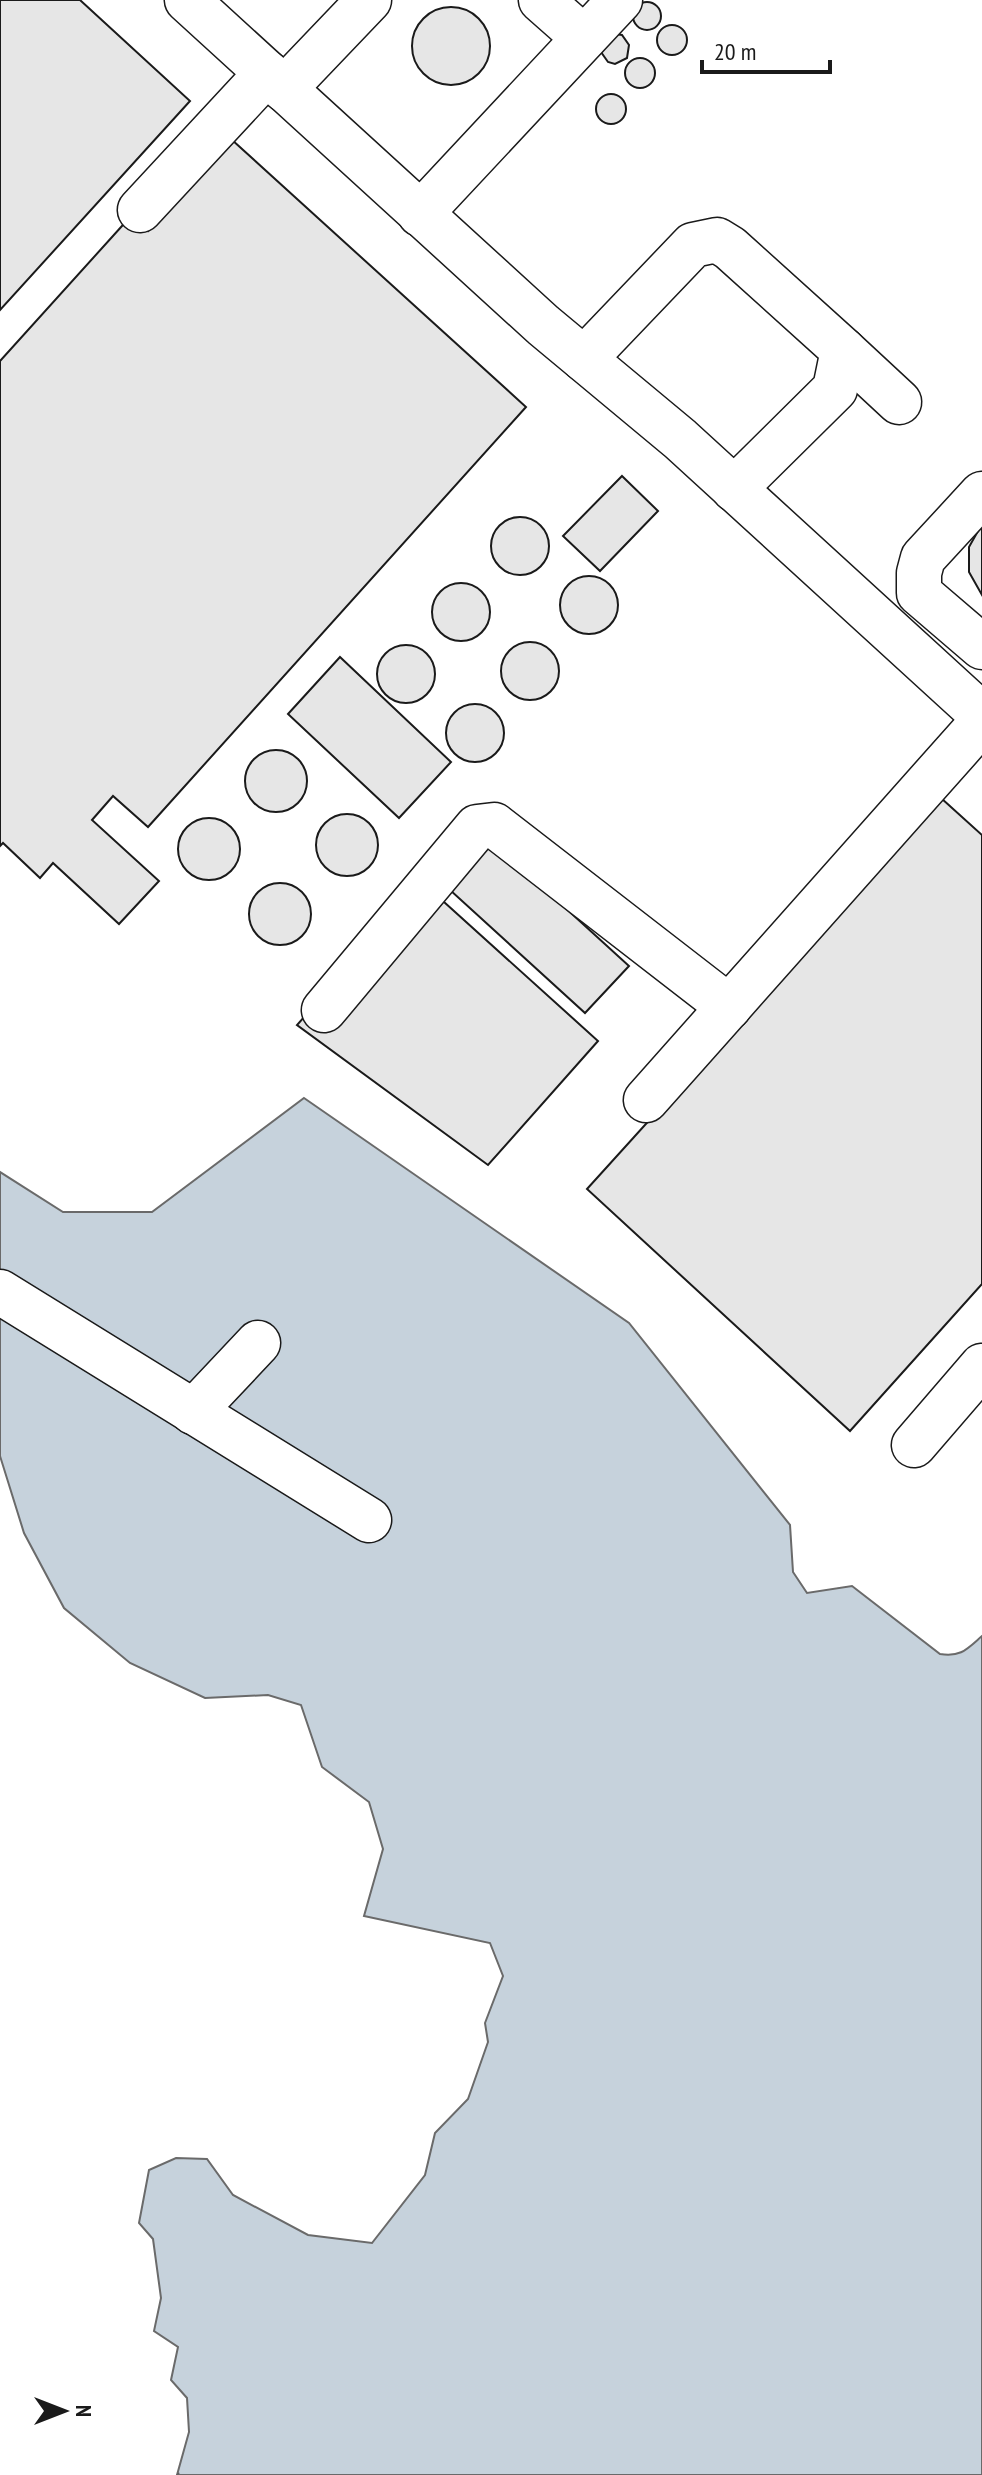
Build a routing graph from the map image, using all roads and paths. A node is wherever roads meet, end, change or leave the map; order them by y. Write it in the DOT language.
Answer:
graph roads {
  1 [pos="187,0"];
  2 [pos="369,0"];
  3 [pos="541,0"];
  4 [pos="620,0"];
  5 [pos="584,38"];
  6 [pos="276,81"];
  7 [pos="140,210"];
  8 [pos="420,214"];
  9 [pos="843,350"];
  10 [pos="584,359"];
  11 [pos="899,402"];
  12 [pos="734,489"];
  13 [pos="982,494"];
  14 [pos="982,647"];
  15 [pos="982,715"];
  16 [pos="982,722"];
  17 [pos="729,1007"];
  18 [pos="324,1010"];
  19 [pos="646,1100"];
  20 [pos="0,1292"];
  21 [pos="258,1343"];
  22 [pos="982,1366"];
  23 [pos="193,1412"];
  24 [pos="914,1445"];
  25 [pos="369,1520"];
  1 -- 6 [label="lane"];
  2 -- 6 [label="lane"];
  3 -- 5 [label="lane"];
  4 -- 5 [label="lane"];
  5 -- 8 [label="lane"];
  6 -- 7 [label="lane"];
  6 -- 8 [label="lane"];
  8 -- 10 [label="lane"];
  9 -- 10 [label="lane"];
  9 -- 11 [label="lane"];
  9 -- 12 [label="lane"];
  10 -- 12 [label="lane"];
  12 -- 15 [label="lane"];
  13 -- 14 [label="lane"];
  16 -- 17 [label="lane"];
  17 -- 18 [label="lane"];
  17 -- 19 [label="lane"];
  20 -- 23 [label="lane"];
  21 -- 23 [label="lane"];
  22 -- 24 [label="lane"];
  23 -- 25 [label="lane"];
}
